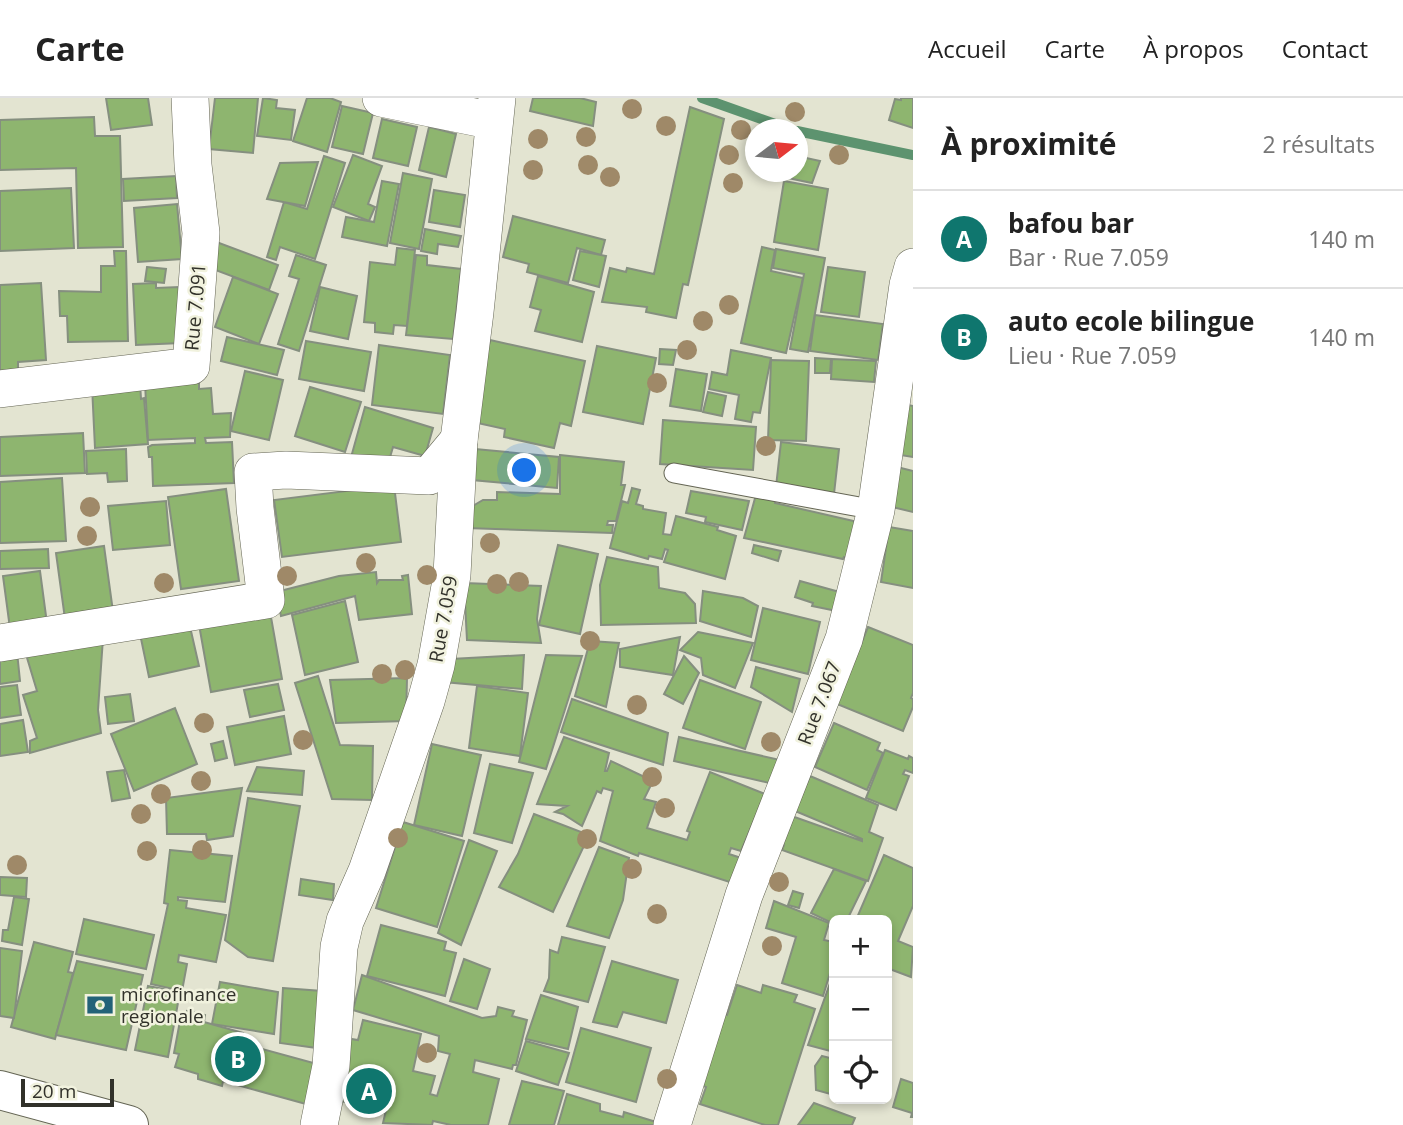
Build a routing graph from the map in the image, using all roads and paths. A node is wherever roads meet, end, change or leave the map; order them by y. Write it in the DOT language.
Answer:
graph roads {
  1 [pos="190,98"];
  2 [pos="381,98"];
  3 [pos="496,109"];
  4 [pos="913,267"];
  5 [pos="0,389"];
  6 [pos="459,440"];
  7 [pos="674,473"];
  8 [pos="876,510"];
  9 [pos="0,643"];
  10 [pos="0,1090"];
  11 [pos="129,1125"];
  12 [pos="319,1125"];
  13 [pos="671,1125"];
  1 -- 5 [label="street, Rue 7.091"];
  2 -- 3 [label="street"];
  3 -- 6 [label="street, Rue 7.059"];
  4 -- 8 [label="street, Rue 7.067"];
  6 -- 9 [label="street"];
  6 -- 12 [label="street, Rue 7.059"];
  7 -- 8 [label="lane"];
  8 -- 13 [label="street, Rue 7.067"];
  10 -- 11 [label="main road"];
}
